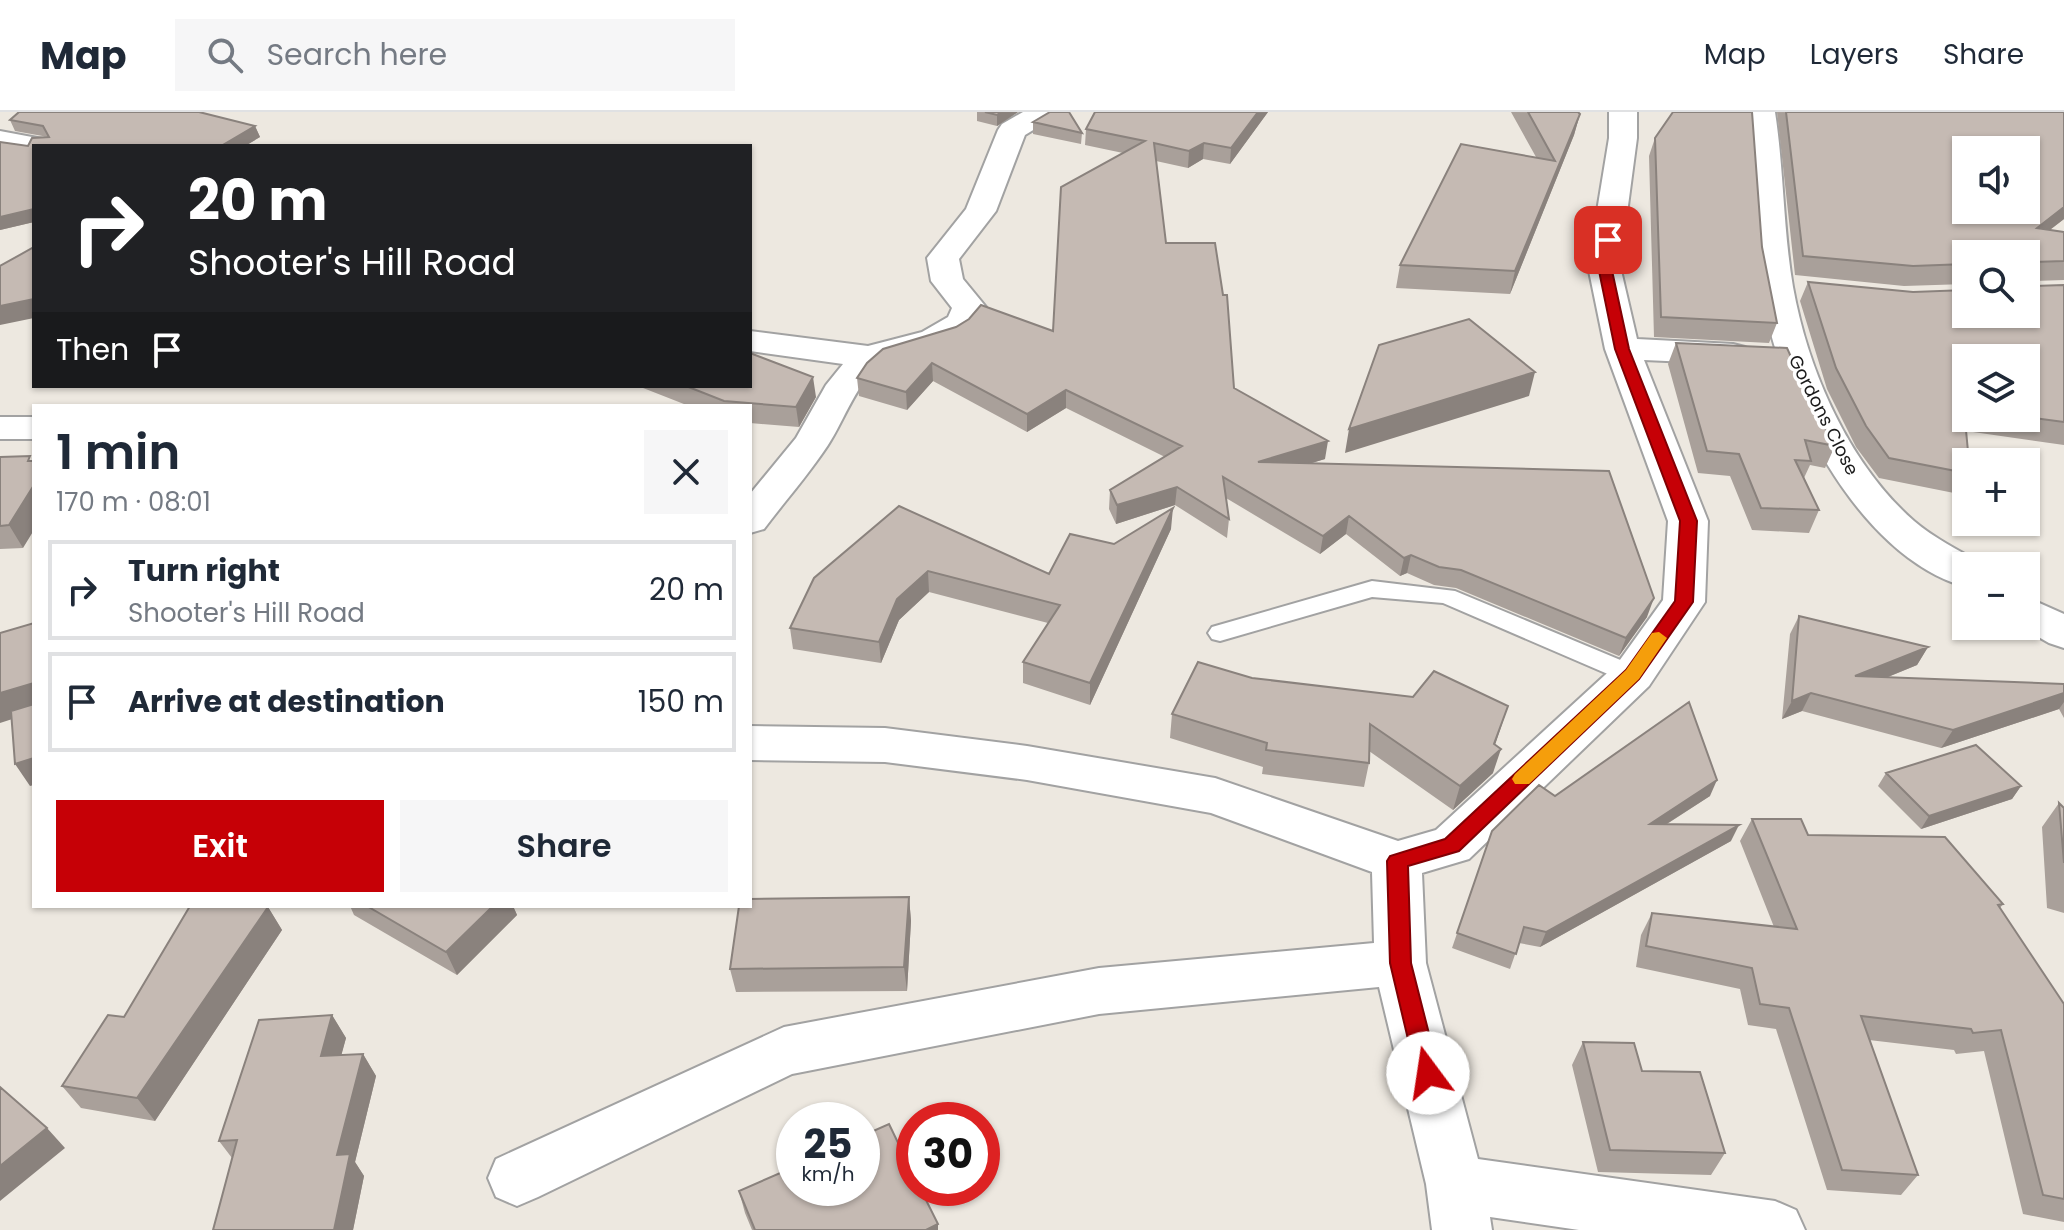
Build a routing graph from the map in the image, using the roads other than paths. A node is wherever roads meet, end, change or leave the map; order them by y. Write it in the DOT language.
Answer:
graph roads {
  1 [pos="1043,112"];
  2 [pos="1623,112"];
  3 [pos="1761,112"];
  4 [pos="0,140"];
  5 [pos="32,145"];
  6 [pos="752,341"];
  7 [pos="1622,349"];
  8 [pos="869,357"];
  9 [pos="1792,357"];
  10 [pos="0,428"];
  11 [pos="32,428"];
  12 [pos="752,517"];
  13 [pos="1952,564"];
  14 [pos="2040,619"];
  15 [pos="1220,633"];
  16 [pos="2064,633"];
  17 [pos="1633,675"];
  18 [pos="752,743"];
  19 [pos="1397,861"];
  20 [pos="1400,963"];
  21 [pos="517,1178"];
  22 [pos="1459,1207"];
  23 [pos="1775,1230"];
  1 -- 8 [label="street"];
  2 -- 7 [label="street"];
  3 -- 9 [label="street, Gordons Close"];
  4 -- 5 [label="street"];
  6 -- 8 [label="street"];
  7 -- 9 [label="street"];
  7 -- 17 [label="street"];
  8 -- 12 [label="street"];
  9 -- 13 [label="street, Gordons Close"];
  10 -- 11 [label="street"];
  14 -- 16 [label="street"];
  15 -- 17 [label="lane"];
  17 -- 19 [label="street"];
  18 -- 19 [label="street"];
  19 -- 20 [label="street"];
  20 -- 21 [label="street"];
  20 -- 22 [label="street"];
  22 -- 23 [label="street"];
}
